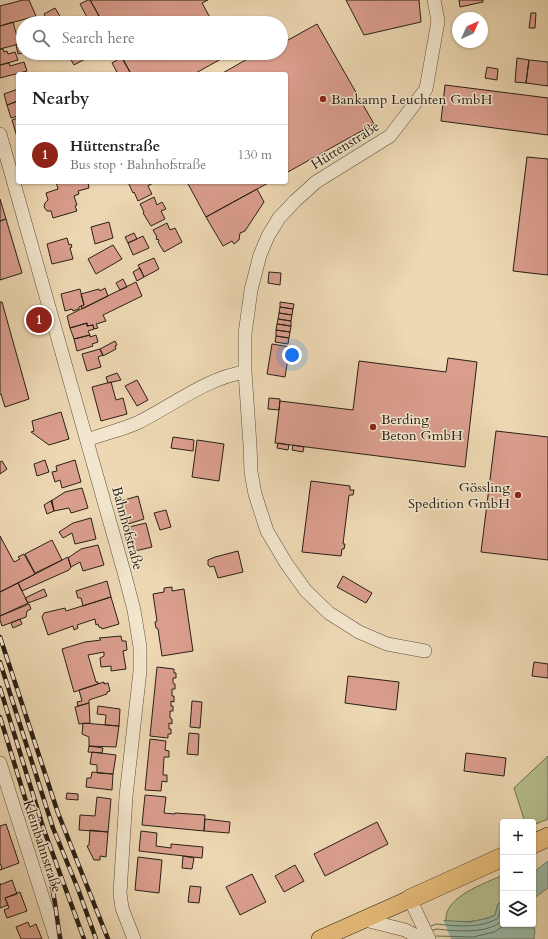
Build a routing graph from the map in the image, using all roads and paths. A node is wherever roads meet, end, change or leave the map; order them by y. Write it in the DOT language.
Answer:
graph roads {
  1 [pos="434,0"];
  2 [pos="0,134"];
  3 [pos="245,372"];
  4 [pos="87,440"];
  5 [pos="425,651"];
  6 [pos="0,763"];
  7 [pos="548,837"];
  8 [pos="536,843"];
  9 [pos="500,858"];
  10 [pos="410,899"];
  11 [pos="365,920"];
  12 [pos="56,939"];
  13 [pos="134,939"];
  14 [pos="320,939"];
  15 [pos="422,939"];
  16 [pos="429,939"];
  1 -- 3 [label="street, Hüttenstraße"];
  2 -- 4 [label="street, Bahnhofstraße"];
  3 -- 4 [label="street"];
  3 -- 5 [label="street, Hüttenstraße"];
  4 -- 13 [label="street, Bahnhofstraße"];
  6 -- 12 [label="street, Kleinbahnstraße"];
  7 -- 8 [label="highway"];
  9 -- 10 [label="highway"];
  10 -- 11 [label="main road"];
  10 -- 16 [label="street"];
  11 -- 14 [label="main road"];
  11 -- 15 [label="street"];
}
